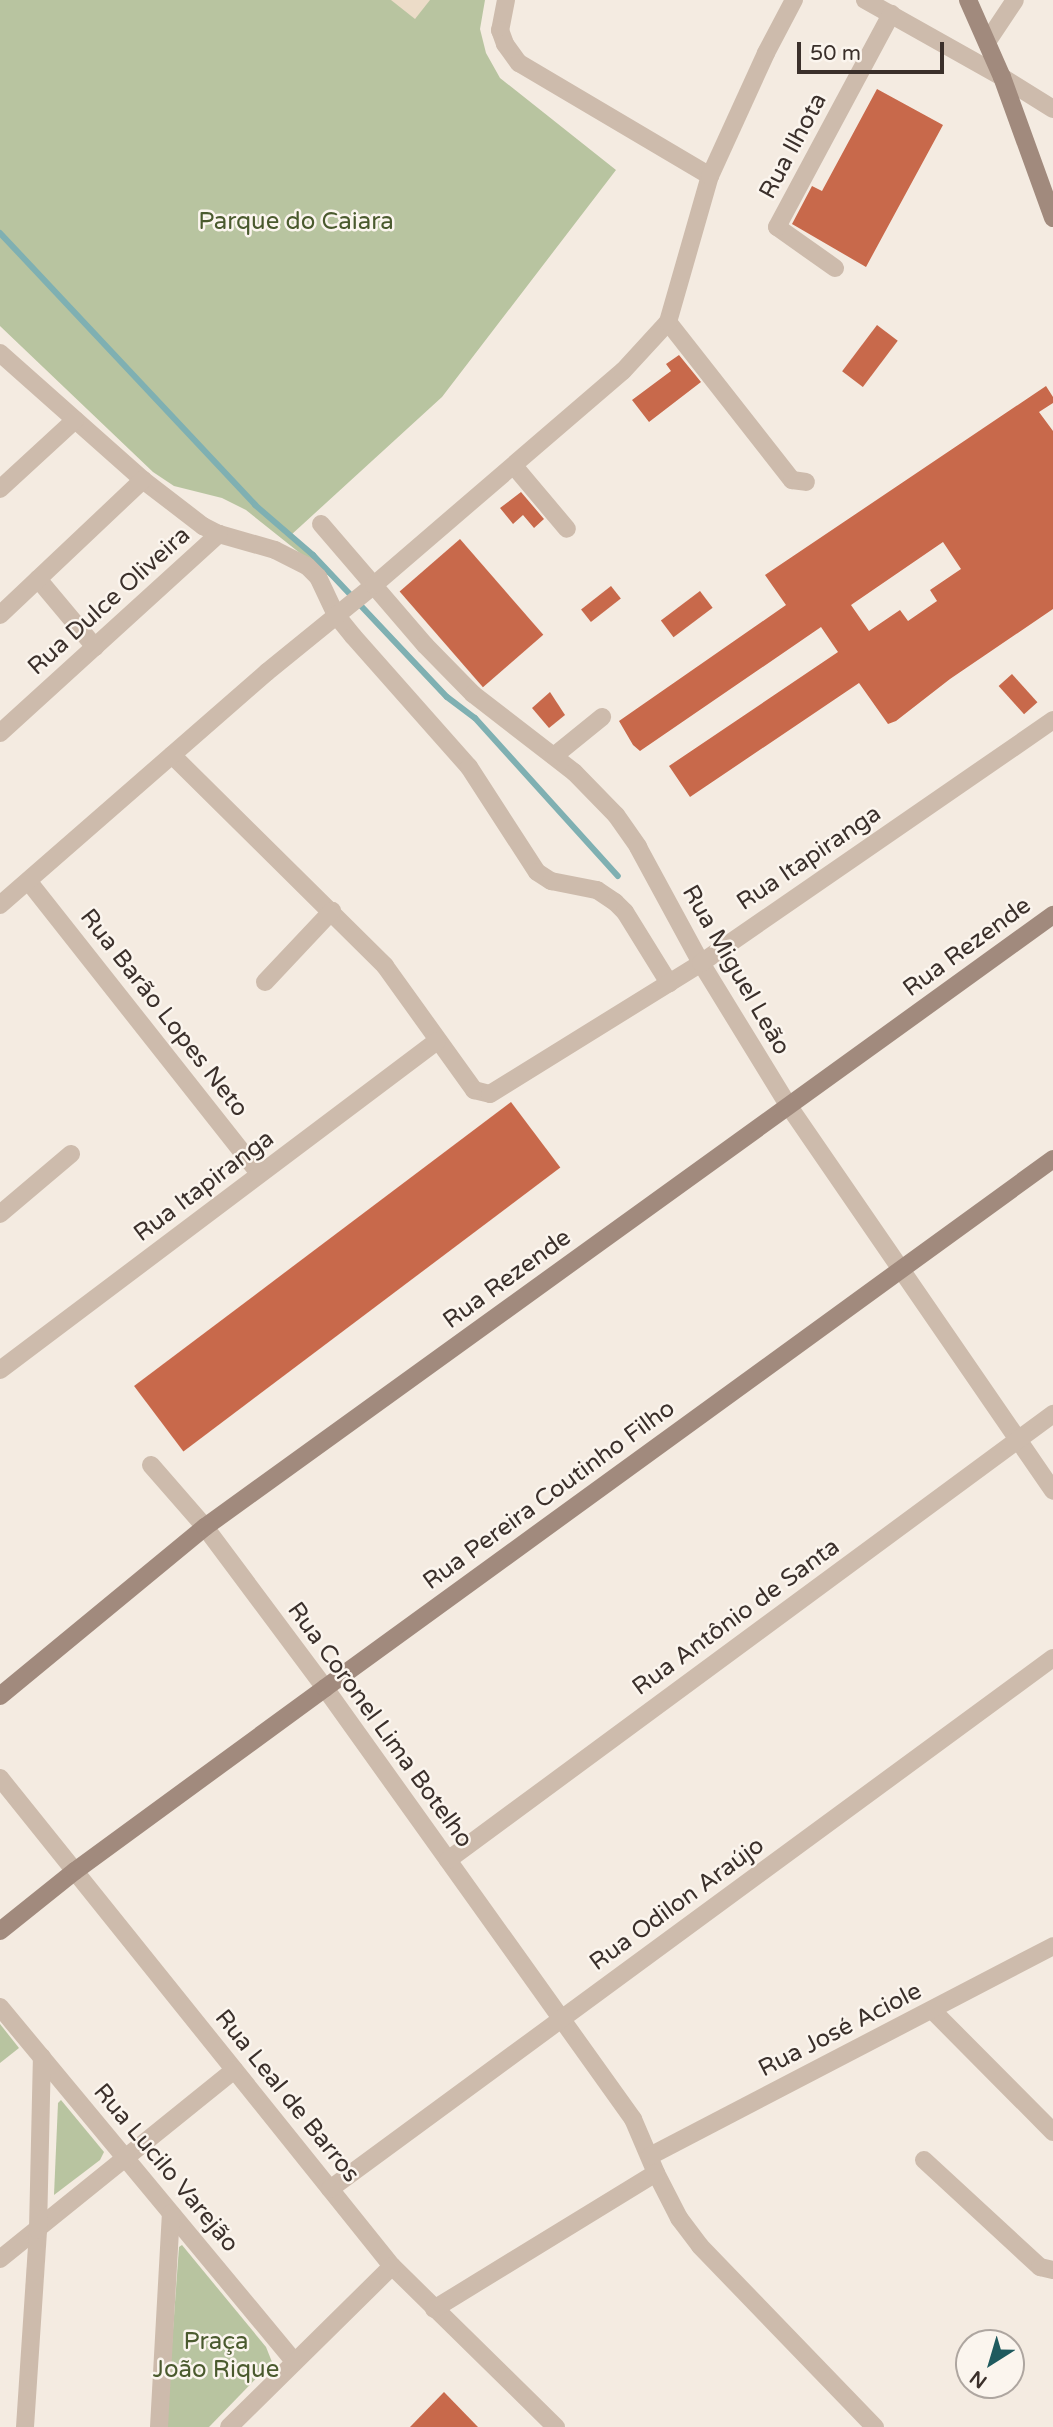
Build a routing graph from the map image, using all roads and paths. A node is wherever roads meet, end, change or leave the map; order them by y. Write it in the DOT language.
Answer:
graph roads {
  1 [pos="506,0"];
  2 [pos="794,0"];
  3 [pos="865,0"];
  4 [pos="968,0"];
  5 [pos="1015,0"];
  6 [pos="891,15"];
  7 [pos="987,43"];
  8 [pos="1002,77"];
  9 [pos="1053,109"];
  10 [pos="710,176"];
  11 [pos="1053,218"];
  12 [pos="835,268"];
  13 [pos="668,322"];
  14 [pos="4,365"];
  15 [pos="75,420"];
  16 [pos="514,466"];
  17 [pos="143,480"];
  18 [pos="806,482"];
  19 [pos="0,489"];
  20 [pos="320,524"];
  21 [pos="567,529"];
  22 [pos="219,534"];
  23 [pos="38,579"];
  24 [pos="370,588"];
  25 [pos="1,612"];
  26 [pos="339,613"];
  27 [pos="96,647"];
  28 [pos="602,717"];
  29 [pos="1053,720"];
  30 [pos="0,733"];
  31 [pos="172,755"];
  32 [pos="554,757"];
  33 [pos="29,882"];
  34 [pos="0,905"];
  35 [pos="332,911"];
  36 [pos="1053,915"];
  37 [pos="701,963"];
  38 [pos="265,982"];
  39 [pos="669,983"];
  40 [pos="437,1041"];
  41 [pos="789,1105"];
  42 [pos="71,1154"];
  43 [pos="1053,1159"];
  44 [pos="260,1174"];
  45 [pos="0,1214"];
  46 [pos="899,1271"];
  47 [pos="0,1370"];
  48 [pos="1053,1414"];
  49 [pos="1016,1440"];
  50 [pos="151,1465"];
  51 [pos="1053,1491"];
  52 [pos="205,1527"];
  53 [pos="1051,1665"];
  54 [pos="325,1688"];
  55 [pos="0,1696"];
  56 [pos="0,1778"];
  57 [pos="448,1860"];
  58 [pos="75,1871"];
  59 [pos="0,1931"];
  60 [pos="1053,1946"];
  61 [pos="0,2007"];
  62 [pos="932,2010"];
  63 [pos="562,2020"];
  64 [pos="42,2057"];
  65 [pos="234,2070"];
  66 [pos="1053,2132"];
  67 [pos="650,2156"];
  68 [pos="125,2158"];
  69 [pos="924,2160"];
  70 [pos="656,2173"];
  71 [pos="330,2189"];
  72 [pos="172,2213"];
  73 [pos="37,2230"];
  74 [pos="0,2259"];
  75 [pos="392,2266"];
  76 [pos="1053,2270"];
  77 [pos="434,2309"];
  78 [pos="294,2361"];
  79 [pos="25,2427"];
  80 [pos="159,2427"];
  81 [pos="229,2427"];
  82 [pos="555,2427"];
  83 [pos="875,2427"];
  1 -- 10 [label="street"];
  2 -- 10 [label="street"];
  3 -- 6 [label="street"];
  4 -- 7 [label="street"];
  5 -- 7 [label="street"];
  6 -- 8 [label="street"];
  6 -- 12 [label="street, Rua Ilhota"];
  7 -- 8 [label="street"];
  8 -- 9 [label="street"];
  8 -- 11 [label="street"];
  10 -- 13 [label="street"];
  13 -- 16 [label="street"];
  13 -- 18 [label="street"];
  14 -- 15 [label="street"];
  15 -- 17 [label="street"];
  15 -- 19 [label="street"];
  16 -- 21 [label="street"];
  16 -- 24 [label="street"];
  17 -- 22 [label="street"];
  17 -- 23 [label="street"];
  20 -- 24 [label="street, Rua Miguel Leão"];
  22 -- 26 [label="street"];
  22 -- 27 [label="street, Rua Dulce Oliveira"];
  23 -- 25 [label="street"];
  23 -- 27 [label="street"];
  24 -- 26 [label="street"];
  24 -- 32 [label="street, Rua Miguel Leão"];
  26 -- 31 [label="street"];
  26 -- 39 [label="street"];
  27 -- 30 [label="street, Rua Dulce Oliveira"];
  28 -- 32 [label="street"];
  29 -- 37 [label="street, Rua Itapiranga"];
  31 -- 33 [label="street"];
  31 -- 35 [label="street"];
  32 -- 37 [label="street, Rua Miguel Leão"];
  33 -- 34 [label="street"];
  33 -- 44 [label="street, Rua Barão Lopes Neto"];
  35 -- 38 [label="street"];
  35 -- 40 [label="street"];
  36 -- 41 [label="street, Rua Rezende"];
  37 -- 39 [label="street, Rua Itapiranga"];
  37 -- 41 [label="street, Rua Miguel Leão"];
  39 -- 40 [label="street, Rua Itapiranga"];
  40 -- 44 [label="street, Rua Itapiranga"];
  41 -- 46 [label="street, Rua Miguel Leão"];
  41 -- 52 [label="street, Rua Rezende"];
  42 -- 45 [label="street"];
  43 -- 46 [label="street, Rua Pereira Coutinho Filho"];
  44 -- 47 [label="street, Rua Itapiranga"];
  46 -- 49 [label="street, Rua Miguel Leão"];
  46 -- 54 [label="street, Rua Pereira Coutinho Filho"];
  48 -- 49 [label="street, Rua Antônio de Santa"];
  49 -- 51 [label="street, Rua Miguel Leão"];
  49 -- 57 [label="street, Rua Antônio de Santa"];
  50 -- 52 [label="street, Rua Coronel Lima Botelho"];
  52 -- 54 [label="street, Rua Coronel Lima Botelho"];
  52 -- 55 [label="street, Rua Rezende"];
  53 -- 63 [label="street, Rua Odilon Araújo"];
  54 -- 57 [label="street, Rua Coronel Lima Botelho"];
  54 -- 58 [label="street, Rua Pereira Coutinho Filho"];
  56 -- 58 [label="street, Rua Leal de Barros"];
  57 -- 63 [label="street, Rua Coronel Lima Botelho"];
  58 -- 59 [label="street, Rua Pereira Coutinho Filho"];
  58 -- 65 [label="street, Rua Leal de Barros"];
  60 -- 62 [label="street, Rua José Aciole"];
  61 -- 64 [label="street, Rua Lucilo Varejão"];
  62 -- 66 [label="street"];
  62 -- 67 [label="street, Rua José Aciole"];
  63 -- 67 [label="street, Rua Coronel Lima Botelho"];
  63 -- 71 [label="street, Rua Odilon Araújo"];
  64 -- 68 [label="street, Rua Lucilo Varejão"];
  64 -- 73 [label="street"];
  65 -- 68 [label="street"];
  65 -- 71 [label="street, Rua Leal de Barros"];
  67 -- 70 [label="street, Rua Coronel Lima Botelho"];
  68 -- 72 [label="street, Rua Lucilo Varejão"];
  68 -- 73 [label="street"];
  69 -- 76 [label="street"];
  70 -- 77 [label="street"];
  70 -- 83 [label="street, Rua Coronel Lima Botelho"];
  71 -- 75 [label="street, Rua Leal de Barros"];
  72 -- 78 [label="street, Rua Lucilo Varejão"];
  72 -- 80 [label="street"];
  73 -- 74 [label="street"];
  73 -- 79 [label="street"];
  75 -- 77 [label="street, Rua Leal de Barros"];
  75 -- 78 [label="street"];
  77 -- 82 [label="street, Rua Leal de Barros"];
  78 -- 81 [label="street"];
}
